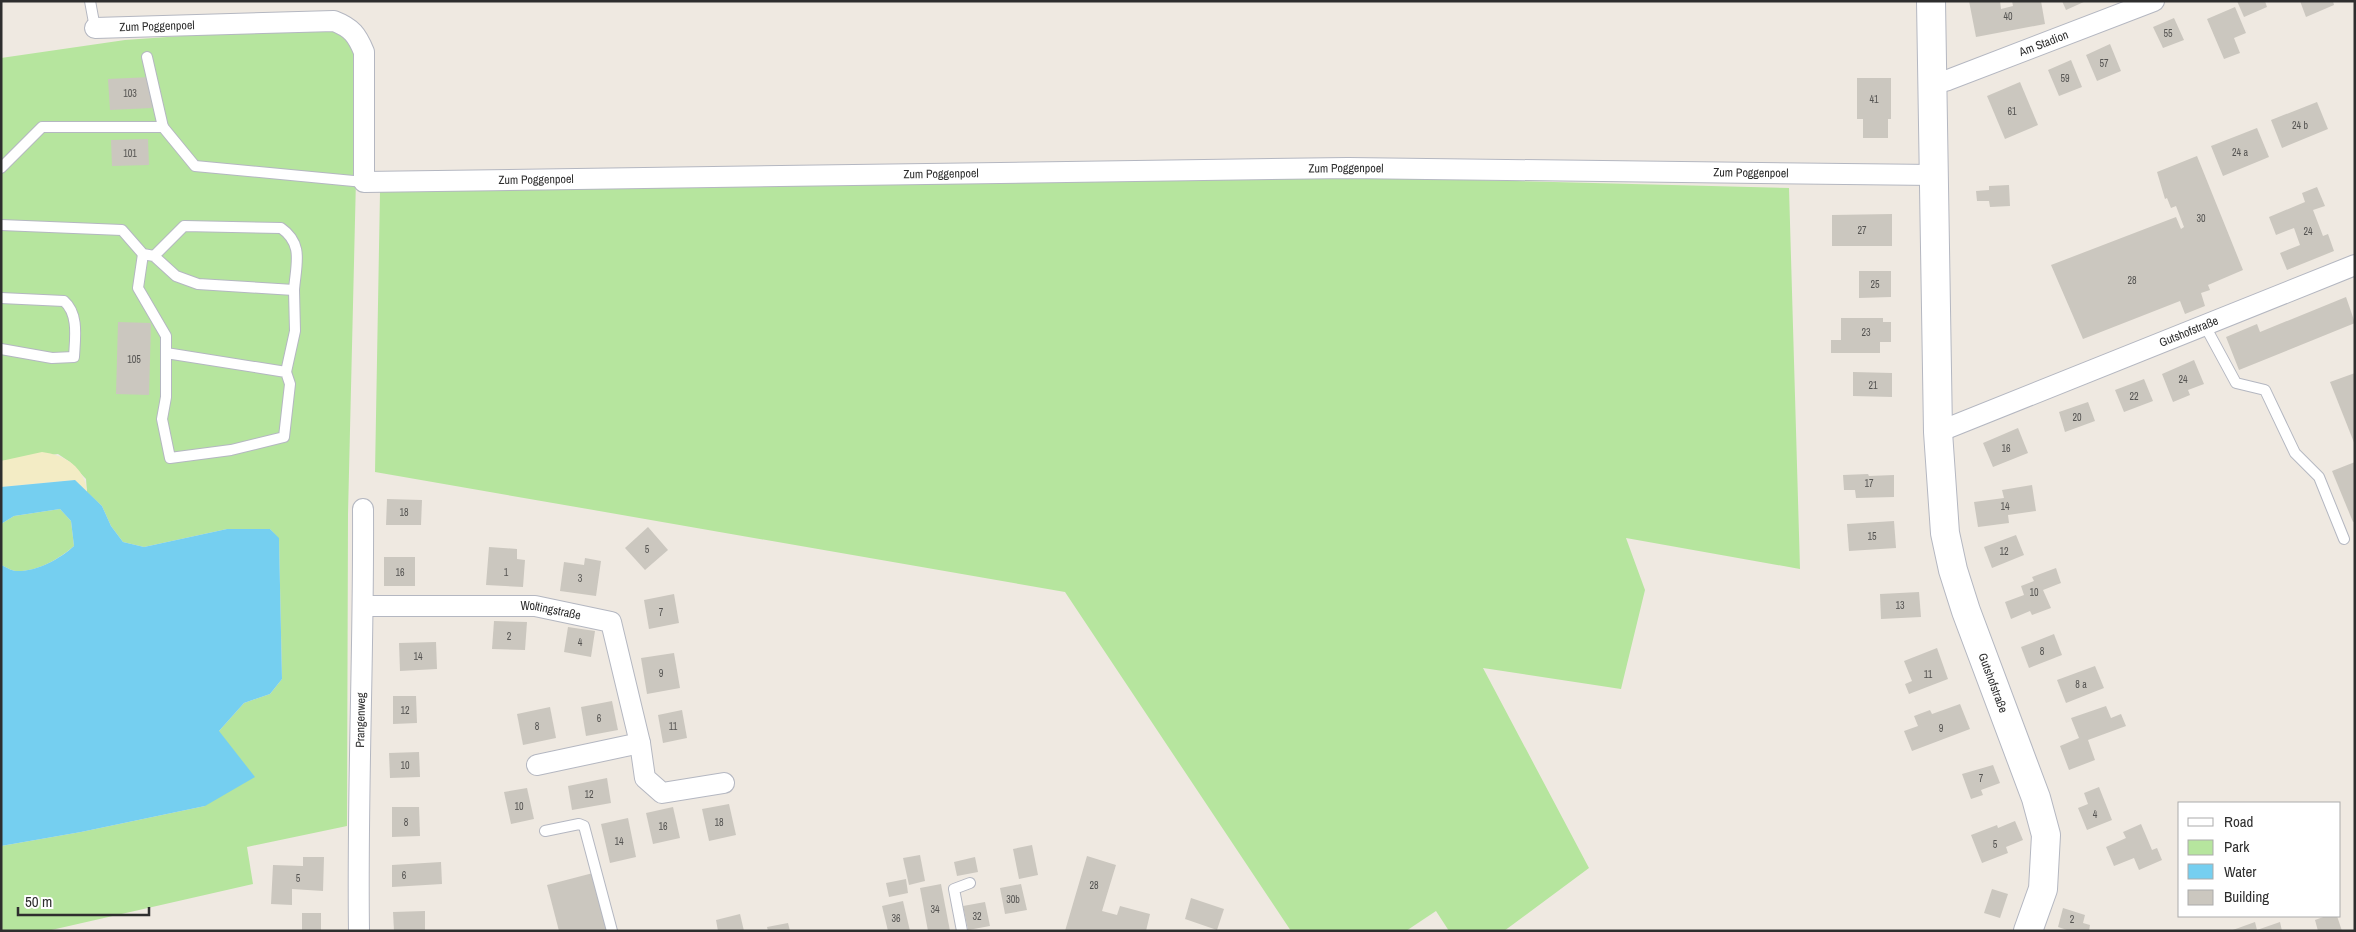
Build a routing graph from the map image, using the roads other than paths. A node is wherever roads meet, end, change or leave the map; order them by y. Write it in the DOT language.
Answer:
graph roads {
  1 [pos="90,1"];
  2 [pos="1931,1"];
  3 [pos="2154,1"];
  4 [pos="95,28"];
  5 [pos="147,57"];
  6 [pos="1933,84"];
  7 [pos="163,127"];
  8 [pos="1,168"];
  9 [pos="1934,175"];
  10 [pos="364,182"];
  11 [pos="1,225"];
  12 [pos="148,255"];
  13 [pos="2355,265"];
  14 [pos="294,290"];
  15 [pos="1,298"];
  16 [pos="2204,324"];
  17 [pos="1,350"];
  18 [pos="166,353"];
  19 [pos="286,372"];
  20 [pos="1938,432"];
  21 [pos="363,509"];
  22 [pos="2344,539"];
  23 [pos="363,606"];
  24 [pos="640,743"];
  25 [pos="537,765"];
  26 [pos="724,783"];
  27 [pos="545,831"];
  28 [pos="970,883"];
  29 [pos="359,931"];
  30 [pos="612,931"];
  31 [pos="962,931"];
  32 [pos="2028,931"];
  1 -- 4 [label="lane"];
  2 -- 6 [label="street, Gutshofstraße"];
  3 -- 6 [label="street, Am Stadion"];
  4 -- 10 [label="street, Zum Poggenpoel"];
  5 -- 7 [label="lane"];
  6 -- 9 [label="street, Gutshofstraße"];
  7 -- 8 [label="lane"];
  7 -- 10 [label="lane"];
  9 -- 10 [label="street, Zum Poggenpoel"];
  9 -- 20 [label="street, Gutshofstraße"];
  11 -- 12 [label="lane"];
  12 -- 14 [label="lane"];
  12 -- 14 [label="lane"];
  12 -- 18 [label="lane"];
  13 -- 16 [label="street, Gutshofstraße"];
  14 -- 19 [label="lane"];
  15 -- 17 [label="lane"];
  16 -- 20 [label="street, Gutshofstraße"];
  16 -- 22 [label="lane"];
  18 -- 19 [label="lane"];
  18 -- 19 [label="lane"];
  20 -- 32 [label="street, Gutshofstraße"];
  21 -- 23 [label="street, Prangenweg"];
  23 -- 24 [label="street, Woltingstraße"];
  23 -- 29 [label="street, Prangenweg"];
  24 -- 25 [label="street"];
  24 -- 26 [label="street, Woltingstraße"];
  27 -- 30 [label="lane"];
  28 -- 31 [label="lane"];
}
